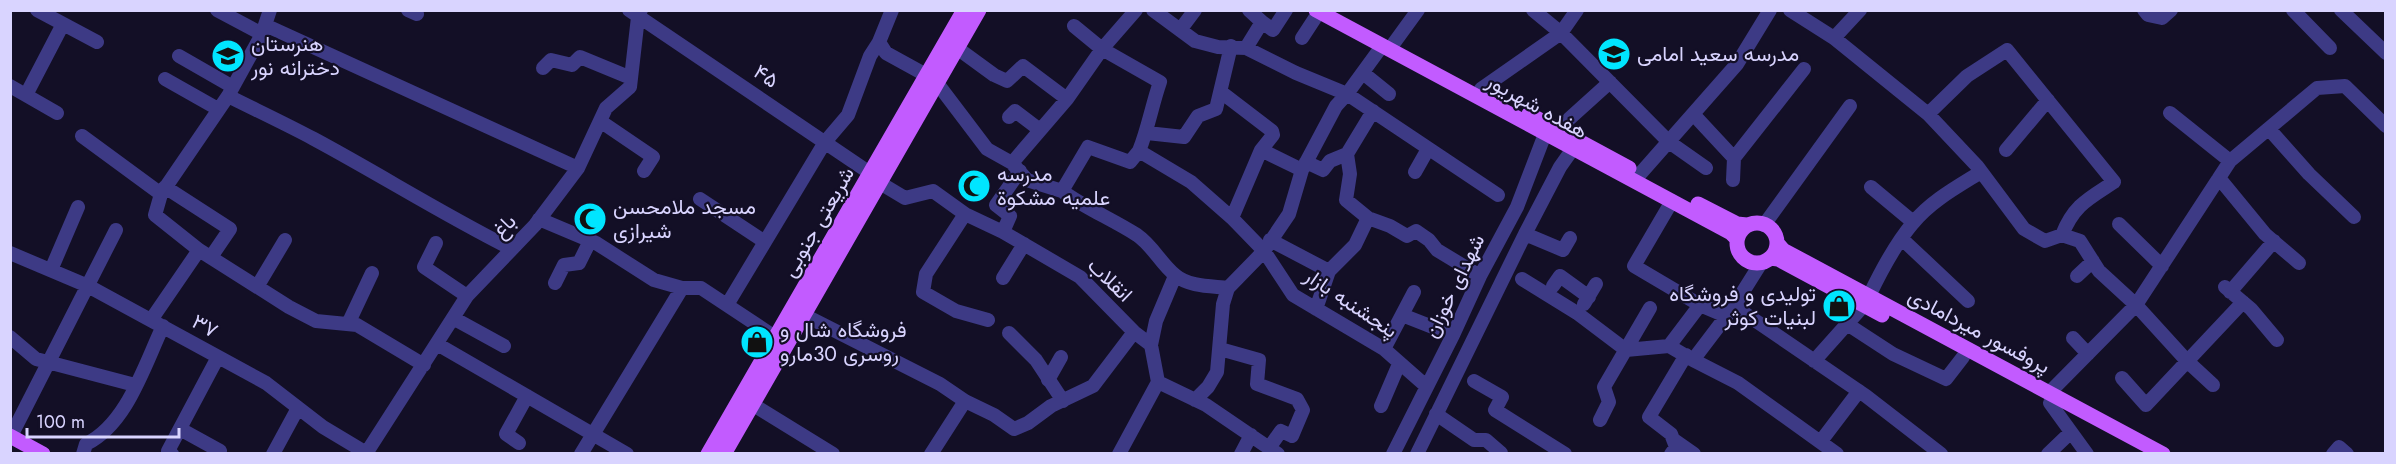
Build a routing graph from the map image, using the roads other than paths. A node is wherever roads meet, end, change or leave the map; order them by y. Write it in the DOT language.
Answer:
graph roads {
  1 [pos="37,10"];
  2 [pos="217,10"];
  3 [pos="270,10"];
  4 [pos="892,10"];
  5 [pos="964,10"];
  6 [pos="979,10"];
  7 [pos="1136,10"];
  8 [pos="1153,10"];
  9 [pos="1195,10"];
  10 [pos="1249,10"];
  11 [pos="1286,10"];
  12 [pos="1418,10"];
  13 [pos="1533,10"];
  14 [pos="1577,10"];
  15 [pos="1770,10"];
  16 [pos="1790,10"];
  17 [pos="1860,10"];
  18 [pos="2144,10"];
  19 [pos="2171,10"];
  20 [pos="2293,10"];
  21 [pos="2341,10"];
  22 [pos="1323,11"];
  23 [pos="636,13"];
  24 [pos="1262,22"];
  25 [pos="63,24"];
  26 [pos="1074,26"];
  27 [pos="264,29"];
  28 [pos="1180,30"];
  29 [pos="1561,33"];
  30 [pos="1302,38"];
  31 [pos="1834,38"];
  32 [pos="97,42"];
  33 [pos="879,42"];
  34 [pos="1388,44"];
  35 [pos="1231,46"];
  36 [pos="957,48"];
  37 [pos="1246,48"];
  38 [pos="2330,48"];
  39 [pos="1102,49"];
  40 [pos="2385,53"];
  41 [pos="179,56"];
  42 [pos="543,68"];
  43 [pos="1804,69"];
  44 [pos="1363,73"];
  45 [pos="631,78"];
  46 [pos="165,79"];
  47 [pos="932,79"];
  48 [pos="1610,82"];
  49 [pos="10,86"];
  50 [pos="1481,89"];
  51 [pos="230,91"];
  52 [pos="1221,92"];
  53 [pos="1347,94"];
  54 [pos="1389,94"];
  55 [pos="26,95"];
  56 [pos="1066,99"];
  57 [pos="2048,100"];
  58 [pos="1850,105"];
  59 [pos="218,109"];
  60 [pos="1372,111"];
  61 [pos="57,113"];
  62 [pos="1928,114"];
  63 [pos="2170,114"];
  64 [pos="1694,115"];
  65 [pos="1009,117"];
  66 [pos="1569,119"];
  67 [pos="600,121"];
  68 [pos="2385,124"];
  69 [pos="2269,129"];
  70 [pos="1040,130"];
  71 [pos="1147,132"];
  72 [pos="1545,134"];
  73 [pos="82,136"];
  74 [pos="825,142"];
  75 [pos="1669,142"];
  76 [pos="1428,149"];
  77 [pos="1261,150"];
  78 [pos="1572,150"];
  79 [pos="2007,150"];
  80 [pos="1139,151"];
  81 [pos="1347,154"];
  82 [pos="1734,158"];
  83 [pos="2230,161"];
  84 [pos="1304,166"];
  85 [pos="1016,167"];
  86 [pos="578,168"];
  87 [pos="1706,168"];
  88 [pos="644,171"];
  89 [pos="1415,172"];
  90 [pos="1981,172"];
  91 [pos="1532,174"];
  92 [pos="1640,174"];
  93 [pos="875,178"];
  94 [pos="2219,178"];
  95 [pos="1733,180"];
  96 [pos="1550,185"];
  97 [pos="1871,187"];
  98 [pos="163,190"];
  99 [pos="1062,190"];
  100 [pos="1498,195"];
  101 [pos="700,199"];
  102 [pos="1672,201"];
  103 [pos="78,207"];
  104 [pos="965,214"];
  105 [pos="2354,217"];
  106 [pos="1232,218"];
  107 [pos="1368,218"];
  108 [pos="539,219"];
  109 [pos="1913,222"];
  110 [pos="2119,224"];
  111 [pos="1747,225"];
  112 [pos="1764,225"];
  113 [pos="116,230"];
  114 [pos="1003,232"];
  115 [pos="1525,234"];
  116 [pos="2062,235"];
  117 [pos="1570,238"];
  118 [pos="1902,238"];
  119 [pos="1737,239"];
  120 [pos="285,240"];
  121 [pos="590,241"];
  122 [pos="2274,241"];
  123 [pos="765,242"];
  124 [pos="436,243"];
  125 [pos="1777,243"];
  126 [pos="1024,244"];
  127 [pos="1267,245"];
  128 [pos="512,249"];
  129 [pos="199,250"];
  130 [pos="10,254"];
  131 [pos="211,257"];
  132 [pos="1766,261"];
  133 [pos="2093,261"];
  134 [pos="2299,263"];
  135 [pos="2162,266"];
  136 [pos="51,270"];
  137 [pos="1329,271"];
  138 [pos="372,273"];
  139 [pos="1175,276"];
  140 [pos="1480,276"];
  141 [pos="2078,276"];
  142 [pos="1003,278"];
  143 [pos="1522,279"];
  144 [pos="555,284"];
  145 [pos="1596,284"];
  146 [pos="88,286"];
  147 [pos="257,286"];
  148 [pos="1553,286"];
  149 [pos="682,288"];
  150 [pos="1228,288"];
  151 [pos="1414,292"];
  152 [pos="467,296"];
  153 [pos="1588,297"];
  154 [pos="1867,301"];
  155 [pos="1968,301"];
  156 [pos="2243,302"];
  157 [pos="728,305"];
  158 [pos="1700,305"];
  159 [pos="2136,305"];
  160 [pos="1650,308"];
  161 [pos="1316,309"];
  162 [pos="1730,311"];
  163 [pos="1577,313"];
  164 [pos="804,315"];
  165 [pos="1402,315"];
  166 [pos="453,318"];
  167 [pos="988,320"];
  168 [pos="157,323"];
  169 [pos="348,324"];
  170 [pos="1847,324"];
  171 [pos="1134,332"];
  172 [pos="1009,333"];
  173 [pos="1453,335"];
  174 [pos="10,337"];
  175 [pos="775,337"];
  176 [pos="2073,338"];
  177 [pos="2277,340"];
  178 [pos="437,344"];
  179 [pos="1151,345"];
  180 [pos="504,346"];
  181 [pos="1669,346"];
  182 [pos="1221,349"];
  183 [pos="1384,349"];
  184 [pos="1626,350"];
  185 [pos="2088,354"];
  186 [pos="218,357"];
  187 [pos="1062,357"];
  188 [pos="1963,357"];
  189 [pos="1690,358"];
  190 [pos="1814,361"];
  191 [pos="49,362"];
  192 [pos="2187,362"];
  193 [pos="1399,364"];
  194 [pos="424,365"];
  195 [pos="2122,378"];
  196 [pos="1048,380"];
  197 [pos="1474,381"];
  198 [pos="1158,382"];
  199 [pos="135,385"];
  200 [pos="2213,385"];
  201 [pos="1426,386"];
  202 [pos="1859,391"];
  203 [pos="527,396"];
  204 [pos="2050,398"];
  205 [pos="1195,400"];
  206 [pos="965,401"];
  207 [pos="1063,401"];
  208 [pos="752,404"];
  209 [pos="1381,406"];
  210 [pos="298,408"];
  211 [pos="1436,414"];
  212 [pos="1600,420"];
  213 [pos="180,429"];
  214 [pos="2071,432"];
  215 [pos="594,434"];
  216 [pos="1251,435"];
  217 [pos="11,436"];
  218 [pos="1821,441"];
  219 [pos="519,443"];
  220 [pos="1672,447"];
  221 [pos="348,448"];
  222 [pos="1125,451"];
  223 [pos="1273,451"];
  224 [pos="1556,451"];
  225 [pos="220,452"];
  226 [pos="43,453"];
  227 [pos="83,453"];
  228 [pos="172,453"];
  229 [pos="273,453"];
  230 [pos="367,453"];
  231 [pos="581,453"];
  232 [pos="627,453"];
  233 [pos="708,453"];
  234 [pos="724,453"];
  235 [pos="833,453"];
  236 [pos="932,453"];
  237 [pos="1241,453"];
  238 [pos="1393,453"];
  239 [pos="1417,453"];
  240 [pos="1501,453"];
  241 [pos="1694,453"];
  242 [pos="1836,453"];
  243 [pos="1941,453"];
  244 [pos="2048,453"];
  245 [pos="2087,453"];
  246 [pos="2146,453"];
  247 [pos="2163,453"];
  248 [pos="2333,453"];
  249 [pos="2348,453"];
  1 -- 25 [label="street"];
  2 -- 27 [label="street"];
  3 -- 27 [label="street"];
  4 -- 33 [label="street"];
  5 -- 47 [label="main road, شریعتی جنوبی"];
  6 -- 36 [label="main road, شریعتی جنوبی"];
  7 -- 39 [label="street"];
  8 -- 28 [label="street"];
  9 -- 28 [label="street"];
  10 -- 24 [label="street"];
  11 -- 24 [label="street"];
  12 -- 34 [label="street"];
  13 -- 29 [label="street"];
  14 -- 29 [label="street"];
  15 -- 64 [label="street"];
  16 -- 31 [label="street"];
  17 -- 31 [label="street"];
  18 -- 19 [label="street"];
  20 -- 38 [label="street"];
  21 -- 40 [label="street"];
  22 -- 30 [label="street"];
  22 -- 34 [label="main road, هفده شهریور"];
  23 -- 45 [label="street, باغ"];
  23 -- 74 [label="street, ۴۵"];
  24 -- 37 [label="street"];
  25 -- 32 [label="street"];
  25 -- 55 [label="street"];
  26 -- 39 [label="street"];
  27 -- 51 [label="street"];
  27 -- 86 [label="street"];
  28 -- 35 [label="street"];
  29 -- 48 [label="street"];
  29 -- 50 [label="street"];
  31 -- 62 [label="street"];
  33 -- 47 [label="street"];
  33 -- 74 [label="street"];
  34 -- 44 [label="street"];
  34 -- 50 [label="main road, هفده شهریور"];
  34 -- 72 [label="main road, هفده شهریور"];
  35 -- 37 [label="street"];
  35 -- 52 [label="street"];
  36 -- 47 [label="main road, شریعتی جنوبی"];
  36 -- 56 [label="street"];
  37 -- 53 [label="street"];
  39 -- 56 [label="street"];
  39 -- 71 [label="street"];
  41 -- 51 [label="street"];
  42 -- 45 [label="street"];
  43 -- 82 [label="street"];
  44 -- 53 [label="street"];
  44 -- 54 [label="street"];
  45 -- 67 [label="street, باغ"];
  46 -- 59 [label="street"];
  47 -- 85 [label="street"];
  47 -- 93 [label="main road, شریعتی جنوبی"];
  48 -- 66 [label="street"];
  48 -- 75 [label="street"];
  49 -- 55 [label="street"];
  50 -- 92 [label="main road, هفده شهریور"];
  51 -- 59 [label="street"];
  51 -- 128 [label="street"];
  52 -- 71 [label="street"];
  52 -- 77 [label="street"];
  53 -- 60 [label="street"];
  53 -- 84 [label="street"];
  55 -- 61 [label="street"];
  56 -- 70 [label="street"];
  57 -- 62 [label="street"];
  57 -- 79 [label="street"];
  57 -- 116 [label="street"];
  58 -- 112 [label="street"];
  59 -- 98 [label="street"];
  60 -- 76 [label="street"];
  60 -- 81 [label="street"];
  62 -- 90 [label="street"];
  63 -- 83 [label="street"];
  64 -- 75 [label="street"];
  64 -- 82 [label="street"];
  65 -- 70 [label="street"];
  67 -- 86 [label="street, باغ"];
  67 -- 88 [label="street"];
  68 -- 69 [label="street"];
  69 -- 83 [label="street"];
  69 -- 105 [label="street"];
  70 -- 85 [label="street"];
  71 -- 80 [label="street"];
  72 -- 78 [label="main road, هفده شهریور"];
  72 -- 91 [label="street, شهدای خوزان"];
  73 -- 98 [label="street"];
  74 -- 93 [label="street, ۴۵"];
  74 -- 123 [label="street"];
  75 -- 87 [label="street"];
  75 -- 92 [label="street"];
  76 -- 89 [label="street"];
  76 -- 100 [label="street"];
  77 -- 84 [label="street"];
  77 -- 106 [label="street"];
  78 -- 96 [label="street, شهدای خوزان"];
  78 -- 102 [label="main road, هفده شهریور"];
  80 -- 99 [label="street"];
  80 -- 106 [label="street, پنجشنبه بازار"];
  81 -- 84 [label="street"];
  81 -- 107 [label="street"];
  82 -- 95 [label="street"];
  83 -- 94 [label="street"];
  84 -- 127 [label="street"];
  85 -- 99 [label="street"];
  85 -- 114 [label="street"];
  86 -- 108 [label="street, باغ"];
  90 -- 109 [label="street"];
  90 -- 116 [label="street"];
  91 -- 96 [label="street"];
  91 -- 140 [label="street, شهدای خوزان"];
  92 -- 111 [label="main road, هفده شهریور"];
  93 -- 104 [label="street, انقلاب"];
  93 -- 164 [label="main road, شریعتی جنوبی"];
  93 -- 175 [label="main road, شریعتی جنوبی"];
  94 -- 122 [label="street"];
  94 -- 135 [label="street"];
  96 -- 115 [label="street, شهدای خوزان"];
  97 -- 109 [label="street"];
  98 -- 129 [label="street"];
  98 -- 131 [label="street"];
  99 -- 139 [label="street"];
  101 -- 123 [label="street"];
  102 -- 119 [label="main road, هفده شهریور"];
  102 -- 158 [label="street"];
  103 -- 136 [label="street"];
  104 -- 114 [label="street, انقلاب"];
  104 -- 167 [label="street"];
  106 -- 127 [label="street, پنجشنبه بازار"];
  107 -- 137 [label="street"];
  107 -- 140 [label="street"];
  108 -- 121 [label="street"];
  108 -- 128 [label="street, باغ"];
  109 -- 118 [label="street"];
  110 -- 135 [label="street"];
  111 -- 112 [label="main road"];
  111 -- 119 [label="main road"];
  112 -- 125 [label="main road"];
  113 -- 146 [label="street"];
  114 -- 126 [label="street, انقلاب"];
  115 -- 117 [label="street"];
  115 -- 211 [label="street, شهدای خوزان"];
  116 -- 133 [label="street"];
  118 -- 154 [label="street"];
  118 -- 155 [label="street"];
  119 -- 132 [label="main road"];
  120 -- 147 [label="street"];
  121 -- 144 [label="street"];
  121 -- 149 [label="street"];
  122 -- 134 [label="street"];
  122 -- 156 [label="street"];
  123 -- 157 [label="street"];
  124 -- 152 [label="street"];
  125 -- 132 [label="main road"];
  125 -- 154 [label="main road, پروفسور میردامادی"];
  126 -- 142 [label="street"];
  126 -- 171 [label="street, انقلاب"];
  127 -- 137 [label="street"];
  127 -- 150 [label="street"];
  127 -- 161 [label="street, پنجشنبه بازار"];
  128 -- 152 [label="street, باغ"];
  129 -- 131 [label="street"];
  129 -- 168 [label="street"];
  130 -- 136 [label="street, ۳۷"];
  131 -- 147 [label="street"];
  132 -- 154 [label="main road, پروفسور میردامادی"];
  132 -- 162 [label="street"];
  133 -- 141 [label="street"];
  133 -- 159 [label="street"];
  135 -- 159 [label="street"];
  136 -- 146 [label="street, ۳۷"];
  137 -- 161 [label="street"];
  138 -- 169 [label="street"];
  139 -- 150 [label="street"];
  139 -- 179 [label="street"];
  140 -- 173 [label="street, شهدای خوزان"];
  143 -- 163 [label="street"];
  145 -- 153 [label="street"];
  146 -- 168 [label="street, ۳۷"];
  146 -- 191 [label="street"];
  147 -- 169 [label="street"];
  148 -- 153 [label="street"];
  149 -- 157 [label="street"];
  149 -- 215 [label="street"];
  150 -- 182 [label="street"];
  151 -- 165 [label="street"];
  152 -- 166 [label="street, باغ"];
  153 -- 163 [label="street"];
  154 -- 170 [label="street"];
  154 -- 188 [label="main road, پروفسور میردامادی"];
  154 -- 204 [label="main road, پروفسور میردامادی"];
  156 -- 177 [label="street"];
  156 -- 192 [label="street"];
  157 -- 175 [label="street"];
  158 -- 162 [label="street"];
  158 -- 181 [label="street"];
  159 -- 185 [label="street"];
  159 -- 192 [label="street"];
  160 -- 184 [label="street"];
  161 -- 183 [label="street, پنجشنبه بازار"];
  162 -- 189 [label="street"];
  162 -- 190 [label="street"];
  163 -- 184 [label="street"];
  164 -- 206 [label="street"];
  164 -- 208 [label="main road, شریعتی جنوبی"];
  165 -- 173 [label="street"];
  165 -- 183 [label="street"];
  166 -- 178 [label="street, باغ"];
  166 -- 180 [label="street"];
  168 -- 186 [label="street, ۳۷"];
  168 -- 199 [label="street"];
  169 -- 194 [label="street"];
  170 -- 188 [label="street"];
  170 -- 190 [label="street"];
  171 -- 179 [label="street, انقلاب"];
  171 -- 207 [label="street"];
  172 -- 196 [label="street"];
  173 -- 201 [label="street, شهدای خوزان"];
  174 -- 191 [label="street"];
  175 -- 233 [label="main road, شریعتی جنوبی"];
  176 -- 185 [label="street"];
  178 -- 194 [label="street, باغ"];
  178 -- 203 [label="street"];
  179 -- 198 [label="street"];
  181 -- 184 [label="street"];
  181 -- 189 [label="street"];
  182 -- 205 [label="street"];
  182 -- 223 [label="street"];
  183 -- 193 [label="street, پنجشنبه بازار"];
  184 -- 212 [label="street"];
  185 -- 204 [label="street"];
  186 -- 210 [label="street, ۳۷"];
  186 -- 213 [label="street"];
  187 -- 196 [label="street"];
  188 -- 204 [label="main road, پروفسور میردامادی"];
  189 -- 218 [label="street"];
  189 -- 220 [label="street"];
  190 -- 202 [label="street"];
  191 -- 199 [label="street"];
  191 -- 217 [label="street"];
  192 -- 195 [label="street"];
  192 -- 200 [label="street"];
  193 -- 201 [label="street, پنجشنبه بازار"];
  193 -- 209 [label="street"];
  194 -- 230 [label="street, باغ"];
  196 -- 207 [label="street"];
  197 -- 224 [label="street"];
  198 -- 205 [label="street"];
  198 -- 222 [label="street"];
  199 -- 227 [label="street"];
  201 -- 238 [label="street, شهدای خوزان"];
  202 -- 218 [label="street"];
  202 -- 243 [label="street"];
  203 -- 215 [label="street"];
  203 -- 219 [label="street"];
  204 -- 214 [label="street"];
  204 -- 246 [label="main road, پروفسور میردامادی"];
  204 -- 247 [label="main road, پروفسور میردامادی"];
  205 -- 216 [label="street"];
  206 -- 207 [label="street"];
  206 -- 236 [label="street"];
  208 -- 234 [label="main road, شریعتی جنوبی"];
  208 -- 235 [label="street"];
  210 -- 221 [label="street, ۳۷"];
  210 -- 229 [label="street"];
  211 -- 239 [label="street, شهدای خوزان"];
  211 -- 240 [label="street"];
  213 -- 225 [label="street"];
  213 -- 228 [label="street"];
  214 -- 244 [label="street"];
  214 -- 245 [label="street"];
  215 -- 231 [label="street"];
  215 -- 232 [label="street"];
  216 -- 223 [label="street"];
  216 -- 237 [label="street"];
  217 -- 226 [label="main road"];
  218 -- 242 [label="street"];
  220 -- 241 [label="street"];
  221 -- 230 [label="street, ۳۷"];
  248 -- 249 [label="street"];
}
